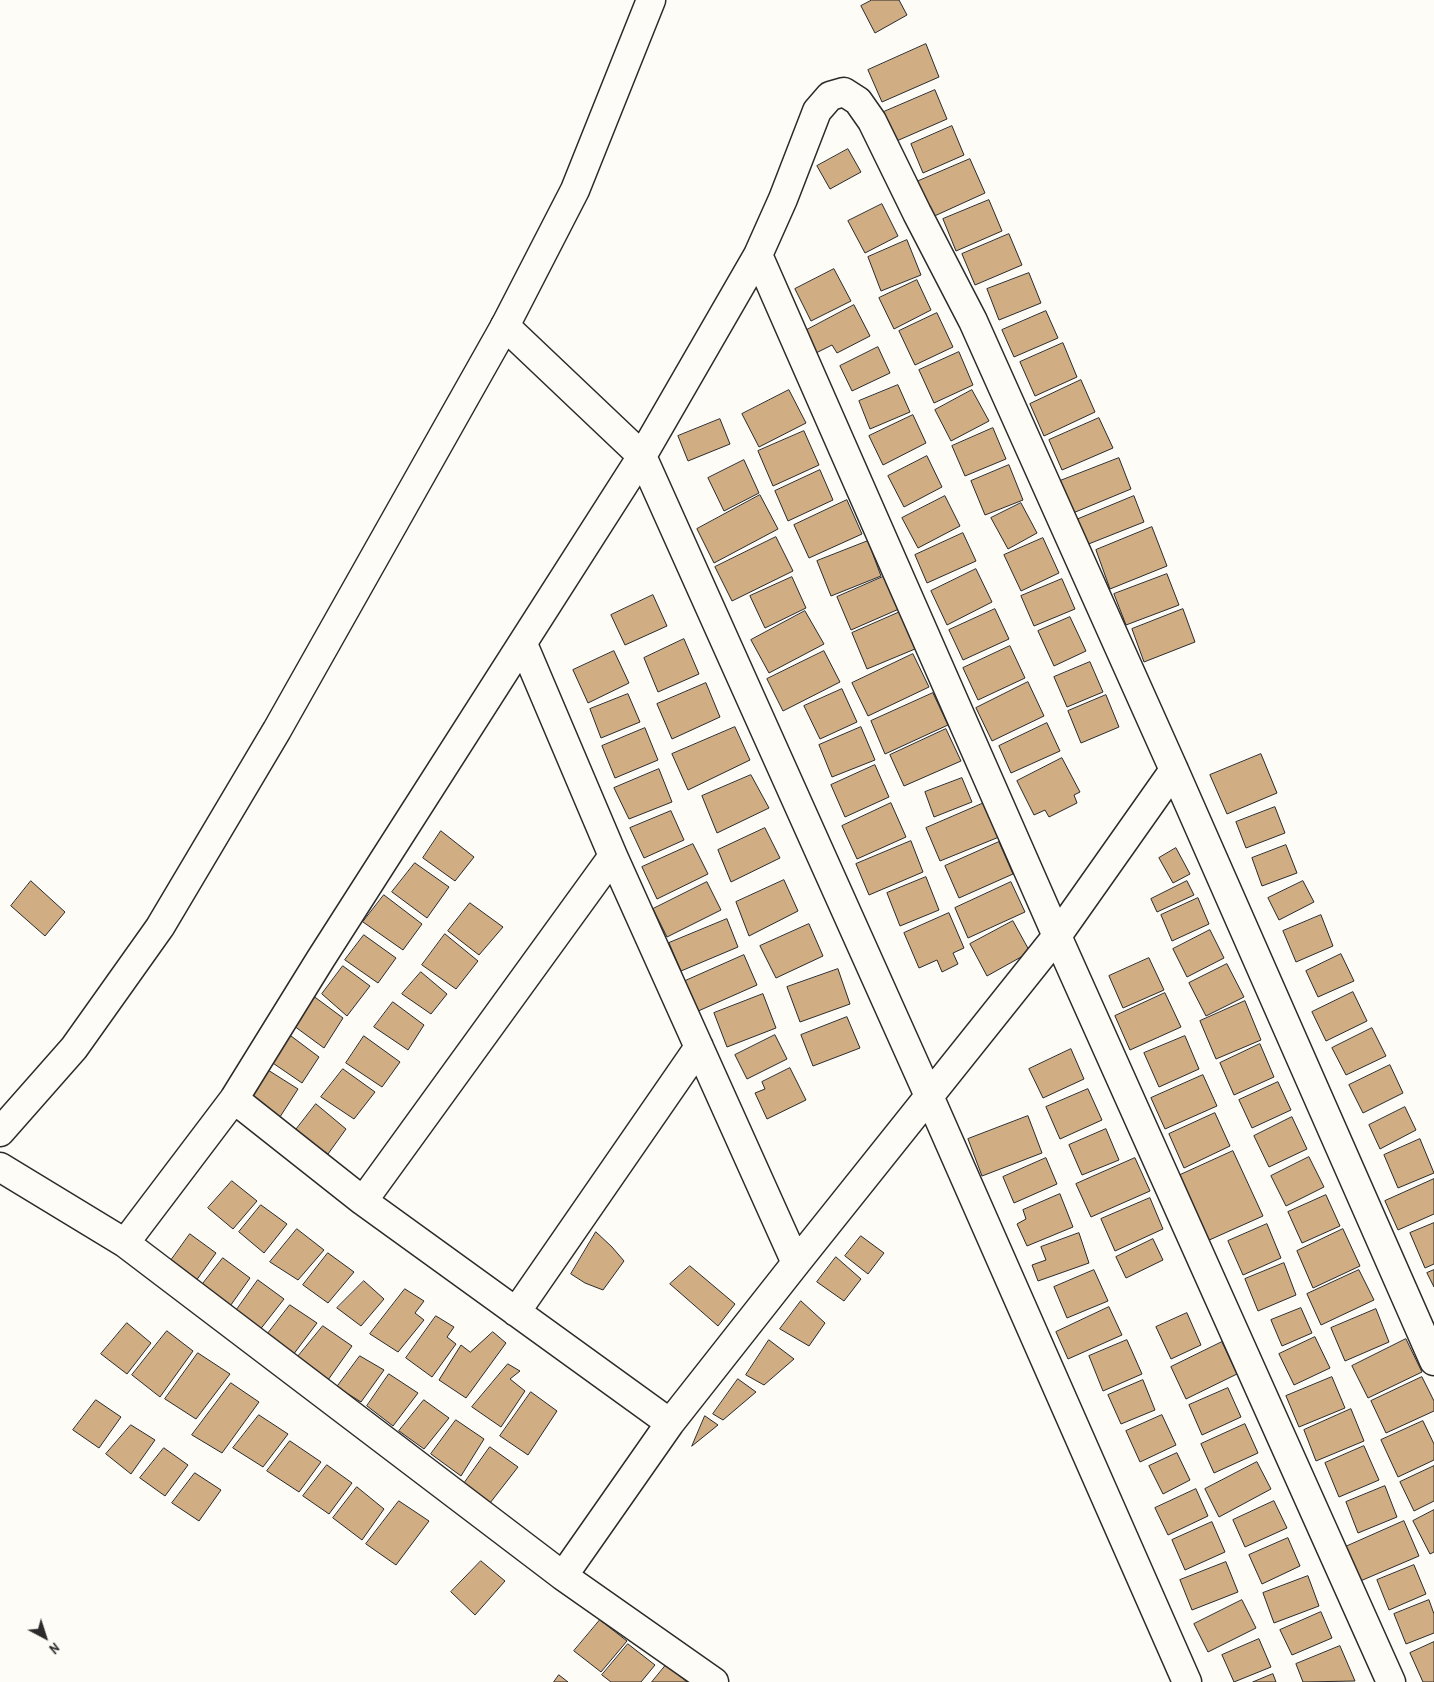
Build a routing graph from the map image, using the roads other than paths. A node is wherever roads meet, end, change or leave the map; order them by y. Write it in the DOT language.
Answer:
graph roads {
  1 [pos="651,0"];
  2 [pos="758,255"];
  3 [pos="505,326"];
  4 [pos="642,456"];
  5 [pos="523,644"];
  6 [pos="1174,770"];
  7 [pos="613,856"];
  8 [pos="1057,936"];
  9 [pos="699,1047"];
  10 [pos="930,1096"];
  11 [pos="234,1099"];
  12 [pos="0,1132"];
  13 [pos="0,1167"];
  14 [pos="363,1201"];
  15 [pos="125,1243"];
  16 [pos="796,1262"];
  17 [pos="516,1312"];
  18 [pos="1434,1362"];
  19 [pos="670,1423"];
  20 [pos="563,1576"];
  21 [pos="714,1682"];
  22 [pos="1187,1682"];
  23 [pos="1391,1682"];
  1 -- 3 [label="street"];
  2 -- 4 [label="street"];
  2 -- 6 [label="street"];
  2 -- 8 [label="street"];
  3 -- 4 [label="street"];
  3 -- 12 [label="street"];
  4 -- 5 [label="street"];
  4 -- 10 [label="street"];
  5 -- 7 [label="street"];
  5 -- 11 [label="street"];
  6 -- 8 [label="street"];
  6 -- 18 [label="street"];
  7 -- 9 [label="street"];
  7 -- 14 [label="street"];
  8 -- 10 [label="street"];
  8 -- 23 [label="street"];
  9 -- 16 [label="street"];
  9 -- 17 [label="street"];
  10 -- 16 [label="street"];
  10 -- 22 [label="street"];
  11 -- 14 [label="street"];
  11 -- 15 [label="street"];
  13 -- 15 [label="street"];
  14 -- 17 [label="street"];
  15 -- 20 [label="street"];
  16 -- 19 [label="street"];
  17 -- 19 [label="street"];
  19 -- 20 [label="street"];
  20 -- 21 [label="street"];
}
